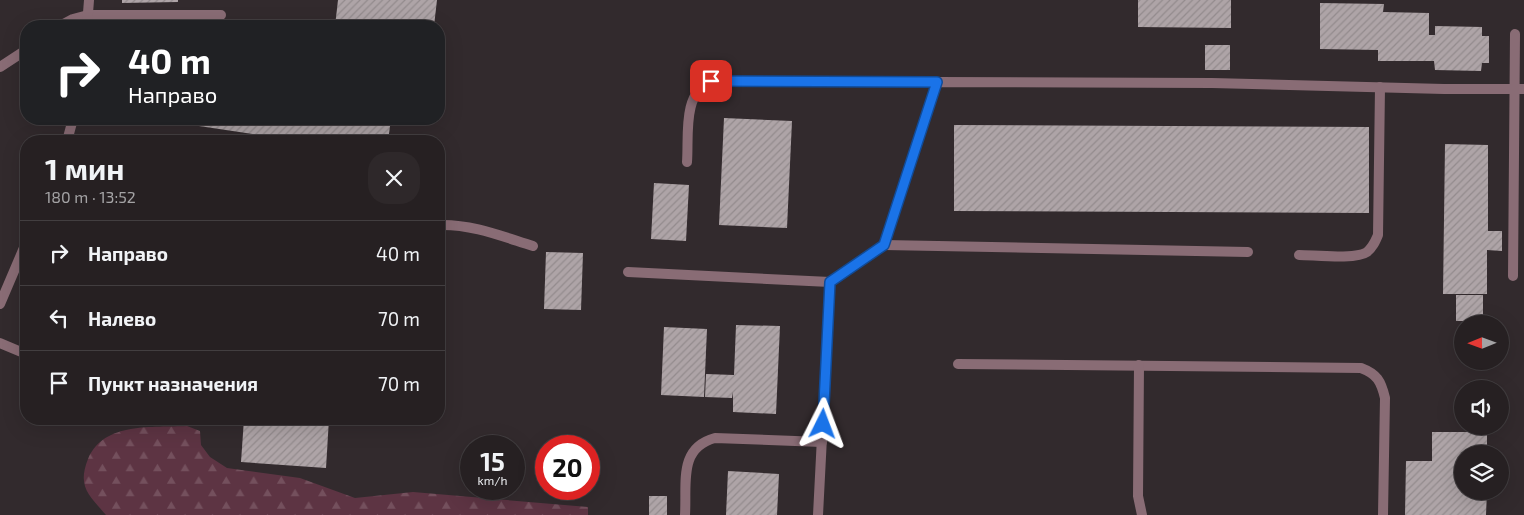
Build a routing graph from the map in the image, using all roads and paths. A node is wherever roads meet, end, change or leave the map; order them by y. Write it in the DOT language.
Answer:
graph roads {
  1 [pos="89,0"];
  2 [pos="88,15"];
  3 [pos="221,15"];
  4 [pos="70,20"];
  5 [pos="88,20"];
  6 [pos="1515,34"];
  7 [pos="20,54"];
  8 [pos="0,67"];
  9 [pos="937,82"];
  10 [pos="1380,88"];
  11 [pos="1519,89"];
  12 [pos="687,162"];
  13 [pos="445,225"];
  14 [pos="884,245"];
  15 [pos="533,246"];
  16 [pos="1248,252"];
  17 [pos="1299,255"];
  18 [pos="20,257"];
  19 [pos="628,272"];
  20 [pos="1513,276"];
  21 [pos="830,282"];
  22 [pos="0,304"];
  23 [pos="0,343"];
  24 [pos="20,351"];
  25 [pos="958,364"];
  26 [pos="1139,365"];
  27 [pos="822,442"];
  28 [pos="685,515"];
  29 [pos="818,515"];
  30 [pos="1142,515"];
  31 [pos="1383,515"];
  1 -- 2 [label="street"];
  2 -- 3 [label="street"];
  2 -- 4 [label="street"];
  2 -- 5 [label="street"];
  6 -- 11 [label="street"];
  7 -- 8 [label="street"];
  9 -- 10 [label="street"];
  9 -- 12 [label="street"];
  9 -- 14 [label="street"];
  10 -- 11 [label="street"];
  10 -- 17 [label="street"];
  11 -- 20 [label="street"];
  13 -- 15 [label="street"];
  14 -- 16 [label="street"];
  14 -- 21 [label="street"];
  18 -- 22 [label="street"];
  19 -- 21 [label="street"];
  21 -- 27 [label="street"];
  23 -- 24 [label="street"];
  25 -- 26 [label="street"];
  26 -- 30 [label="street"];
  26 -- 31 [label="street"];
  27 -- 28 [label="street"];
  27 -- 29 [label="street"];
}
